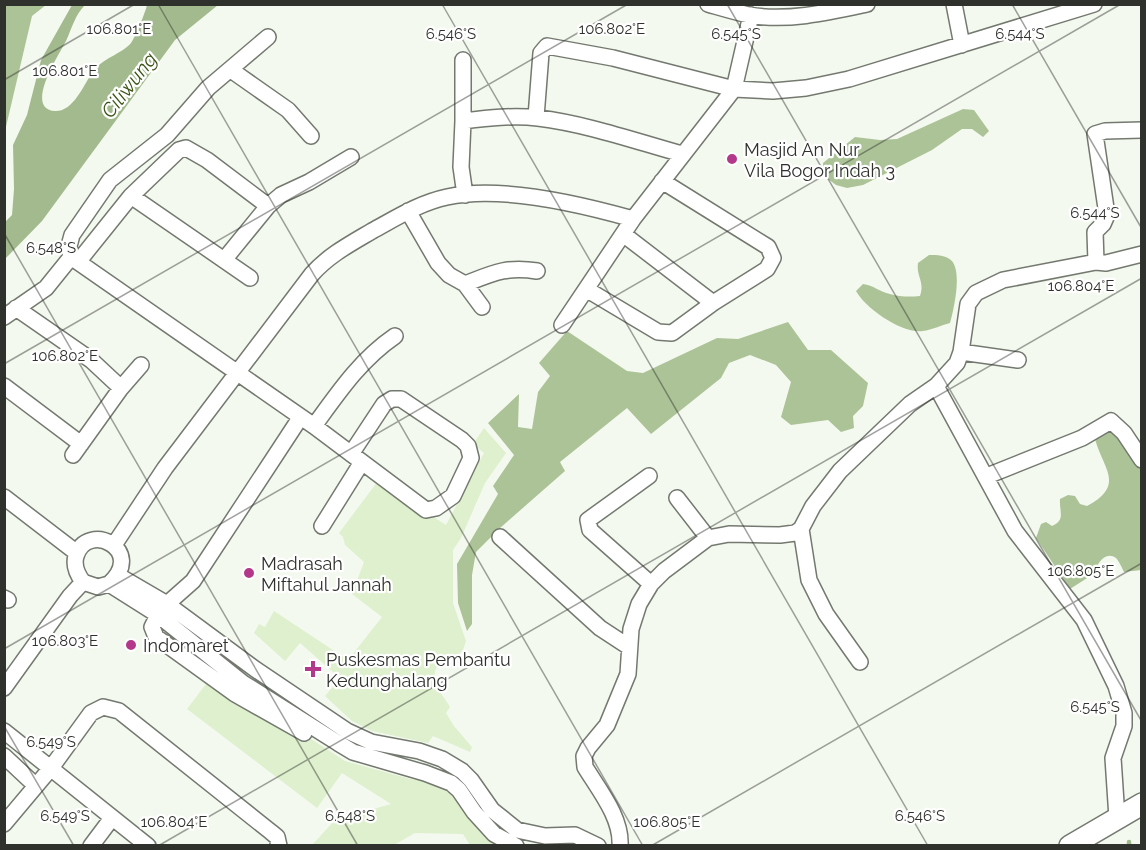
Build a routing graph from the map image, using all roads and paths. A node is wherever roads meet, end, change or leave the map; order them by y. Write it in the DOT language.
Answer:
graph roads {
  1 [pos="708,4"];
  2 [pos="867,4"];
  3 [pos="954,4"];
  4 [pos="1094,4"];
  5 [pos="751,15"];
  6 [pos="268,37"];
  7 [pos="962,45"];
  8 [pos="463,60"];
  9 [pos="231,70"];
  10 [pos="734,89"];
  11 [pos="536,117"];
  12 [pos="463,121"];
  13 [pos="1142,130"];
  14 [pos="311,136"];
  15 [pos="682,154"];
  16 [pos="351,157"];
  17 [pos="662,181"];
  18 [pos="465,195"];
  19 [pos="131,196"];
  20 [pos="268,206"];
  21 [pos="408,211"];
  22 [pos="633,219"];
  23 [pos="623,234"];
  24 [pos="1142,254"];
  25 [pos="75,259"];
  26 [pos="225,260"];
  27 [pos="1096,262"];
  28 [pos="537,271"];
  29 [pos="250,278"];
  30 [pos="465,284"];
  31 [pos="586,290"];
  32 [pos="713,303"];
  33 [pos="482,307"];
  34 [pos="10,313"];
  35 [pos="562,325"];
  36 [pos="395,336"];
  37 [pos="961,352"];
  38 [pos="1018,360"];
  39 [pos="141,365"];
  40 [pos="237,374"];
  41 [pos="4,386"];
  42 [pos="936,386"];
  43 [pos="121,388"];
  44 [pos="300,418"];
  45 [pos="314,426"];
  46 [pos="356,458"];
  47 [pos="1142,460"];
  48 [pos="649,476"];
  49 [pos="987,476"];
  50 [pos="4,497"];
  51 [pos="677,498"];
  52 [pos="322,526"];
  53 [pos="801,529"];
  54 [pos="500,537"];
  55 [pos="708,538"];
  56 [pos="114,545"];
  57 [pos="77,553"];
  58 [pos="114,580"];
  59 [pos="83,582"];
  60 [pos="651,584"];
  61 [pos="162,609"];
  62 [pos="629,647"];
  63 [pos="860,662"];
  64 [pos="4,688"];
  65 [pos="4,731"];
  66 [pos="4,756"];
  67 [pos="51,768"];
  68 [pos="35,785"];
  69 [pos="1142,804"];
  70 [pos="112,818"];
  71 [pos="1117,818"];
  72 [pos="4,824"];
  73 [pos="546,841"];
  74 [pos="91,846"];
  75 [pos="148,846"];
  76 [pos="279,846"];
  77 [pos="516,846"];
  78 [pos="598,846"];
  79 [pos="621,846"];
  80 [pos="1070,846"];
  1 -- 5 [label="street"];
  2 -- 5 [label="street"];
  3 -- 7 [label="street"];
  4 -- 7 [label="street"];
  5 -- 10 [label="street"];
  6 -- 9 [label="street"];
  7 -- 10 [label="street"];
  8 -- 12 [label="street"];
  9 -- 14 [label="street"];
  9 -- 25 [label="street"];
  10 -- 11 [label="street"];
  10 -- 15 [label="street"];
  11 -- 12 [label="street"];
  11 -- 15 [label="street"];
  12 -- 18 [label="street"];
  13 -- 27 [label="street"];
  15 -- 17 [label="street"];
  16 -- 20 [label="street"];
  17 -- 22 [label="street"];
  17 -- 32 [label="street"];
  18 -- 21 [label="street"];
  18 -- 22 [label="street"];
  19 -- 20 [label="street"];
  19 -- 25 [label="street"];
  19 -- 26 [label="street"];
  20 -- 26 [label="street"];
  21 -- 30 [label="street"];
  21 -- 40 [label="street"];
  22 -- 23 [label="street"];
  23 -- 31 [label="street"];
  23 -- 32 [label="street"];
  24 -- 27 [label="street"];
  25 -- 34 [label="street"];
  25 -- 40 [label="street"];
  26 -- 29 [label="street"];
  27 -- 37 [label="street"];
  28 -- 30 [label="street"];
  30 -- 33 [label="street"];
  31 -- 32 [label="street"];
  31 -- 35 [label="street"];
  34 -- 43 [label="street"];
  36 -- 45 [label="street"];
  37 -- 38 [label="street"];
  37 -- 42 [label="street"];
  39 -- 43 [label="street"];
  40 -- 44 [label="street"];
  40 -- 56 [label="street"];
  41 -- 43 [label="street"];
  42 -- 49 [label="street"];
  42 -- 53 [label="street"];
  44 -- 45 [label="street"];
  44 -- 61 [label="street"];
  45 -- 46 [label="street"];
  46 -- 46 [label="street"];
  46 -- 52 [label="street"];
  47 -- 49 [label="street"];
  48 -- 60 [label="street"];
  49 -- 71 [label="street"];
  50 -- 57 [label="street"];
  51 -- 55 [label="street"];
  53 -- 55 [label="street"];
  53 -- 63 [label="street"];
  54 -- 62 [label="street"];
  55 -- 60 [label="street"];
  56 -- 57 [label="street"];
  56 -- 58 [label="street"];
  57 -- 59 [label="street"];
  58 -- 59 [label="street"];
  58 -- 61 [label="street"];
  59 -- 64 [label="street"];
  60 -- 62 [label="street"];
  61 -- 73 [label="street"];
  61 -- 77 [label="street"];
  62 -- 79 [label="street"];
  65 -- 67 [label="street"];
  66 -- 68 [label="street"];
  67 -- 68 [label="street"];
  67 -- 70 [label="street"];
  67 -- 76 [label="street"];
  68 -- 72 [label="street"];
  69 -- 71 [label="main road"];
  70 -- 74 [label="street"];
  70 -- 75 [label="street"];
  71 -- 80 [label="main road"];
  73 -- 78 [label="street"];
}
